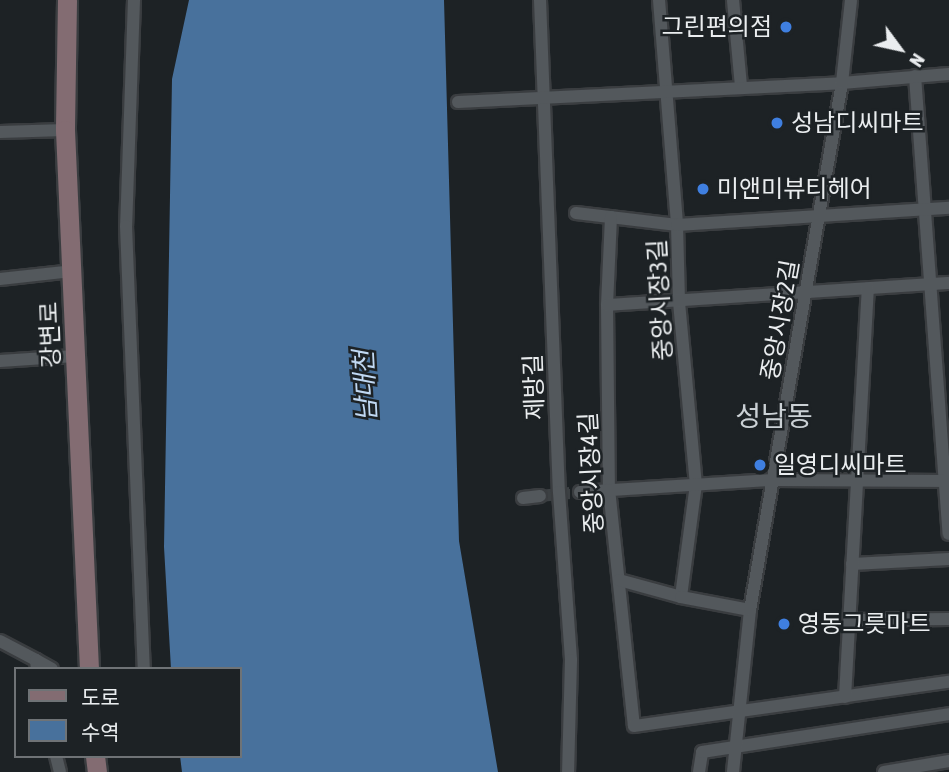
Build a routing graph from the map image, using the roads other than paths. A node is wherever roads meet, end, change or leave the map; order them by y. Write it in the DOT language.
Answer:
graph roads {
  1 [pos="66,0"];
  2 [pos="134,0"];
  3 [pos="540,0"];
  4 [pos="659,0"];
  5 [pos="733,0"];
  6 [pos="851,0"];
  7 [pos="949,74"];
  8 [pos="915,76"];
  9 [pos="842,83"];
  10 [pos="741,87"];
  11 [pos="666,90"];
  12 [pos="544,95"];
  13 [pos="458,102"];
  14 [pos="65,130"];
  15 [pos="0,132"];
  16 [pos="925,208"];
  17 [pos="949,208"];
  18 [pos="576,213"];
  19 [pos="818,214"];
  20 [pos="611,217"];
  21 [pos="677,225"];
  22 [pos="72,271"];
  23 [pos="0,279"];
  24 [pos="949,283"];
  25 [pos="932,284"];
  26 [pos="868,289"];
  27 [pos="807,292"];
  28 [pos="679,302"];
  29 [pos="607,305"];
  30 [pos="75,356"];
  31 [pos="0,361"];
  32 [pos="857,478"];
  33 [pos="773,480"];
  34 [pos="947,481"];
  35 [pos="696,484"];
  36 [pos="609,489"];
  37 [pos="580,492"];
  38 [pos="540,496"];
  39 [pos="523,498"];
  40 [pos="949,534"];
  41 [pos="949,559"];
  42 [pos="852,564"];
  43 [pos="619,580"];
  44 [pos="681,597"];
  45 [pos="750,610"];
  46 [pos="949,618"];
  47 [pos="851,620"];
  48 [pos="0,641"];
  49 [pos="37,664"];
  50 [pos="89,667"];
  51 [pos="144,667"];
  52 [pos="949,682"];
  53 [pos="845,697"];
  54 [pos="739,711"];
  55 [pos="949,714"];
  56 [pos="735,747"];
  57 [pos="949,761"];
  58 [pos="568,772"];
  59 [pos="699,772"];
  60 [pos="733,772"];
  61 [pos="884,772"];
  1 -- 14 [label="street, 강변로"];
  2 -- 51 [label="street"];
  3 -- 12 [label="street, 제방길"];
  4 -- 11 [label="street, 중앙시장3길"];
  5 -- 10 [label="street"];
  6 -- 9 [label="street, 중앙시장2길"];
  7 -- 8 [label="street"];
  8 -- 9 [label="street"];
  8 -- 16 [label="street"];
  9 -- 10 [label="street"];
  9 -- 19 [label="street, 중앙시장2길"];
  10 -- 11 [label="street"];
  11 -- 12 [label="street"];
  11 -- 21 [label="street, 중앙시장3길"];
  12 -- 13 [label="street"];
  12 -- 58 [label="street, 제방길"];
  14 -- 15 [label="street"];
  14 -- 22 [label="street, 강변로"];
  16 -- 17 [label="street"];
  16 -- 19 [label="street"];
  16 -- 25 [label="street"];
  18 -- 20 [label="street"];
  19 -- 21 [label="street"];
  19 -- 27 [label="street, 중앙시장2길"];
  20 -- 21 [label="street"];
  20 -- 29 [label="street, 중앙시장4길"];
  21 -- 28 [label="street, 중앙시장3길"];
  22 -- 23 [label="street"];
  22 -- 30 [label="street, 강변로"];
  24 -- 25 [label="street"];
  25 -- 26 [label="street"];
  25 -- 34 [label="street"];
  26 -- 27 [label="street"];
  26 -- 32 [label="street"];
  27 -- 28 [label="street"];
  27 -- 33 [label="street, 중앙시장2길"];
  28 -- 29 [label="street"];
  28 -- 35 [label="street, 중앙시장3길"];
  29 -- 36 [label="street, 중앙시장4길"];
  30 -- 31 [label="street"];
  30 -- 50 [label="street, 강변로"];
  32 -- 33 [label="street"];
  32 -- 34 [label="street"];
  32 -- 42 [label="street"];
  33 -- 35 [label="street"];
  33 -- 45 [label="street, 중앙시장2길"];
  34 -- 40 [label="street"];
  35 -- 36 [label="street"];
  35 -- 44 [label="street, 중앙시장3길"];
  36 -- 37 [label="street"];
  36 -- 43 [label="street, 중앙시장4길"];
  38 -- 39 [label="street"];
  41 -- 42 [label="street"];
  42 -- 47 [label="street"];
  43 -- 44 [label="street"];
  43 -- 54 [label="street, 중앙시장4길"];
  44 -- 45 [label="street"];
  45 -- 54 [label="street, 중앙시장2길"];
  46 -- 47 [label="street"];
  47 -- 53 [label="street"];
  48 -- 49 [label="street"];
  52 -- 53 [label="street"];
  53 -- 54 [label="street"];
  54 -- 56 [label="street, 중앙시장2길"];
  55 -- 56 [label="street"];
  56 -- 59 [label="street"];
  56 -- 60 [label="street, 중앙시장2길"];
  57 -- 61 [label="street"];
}
